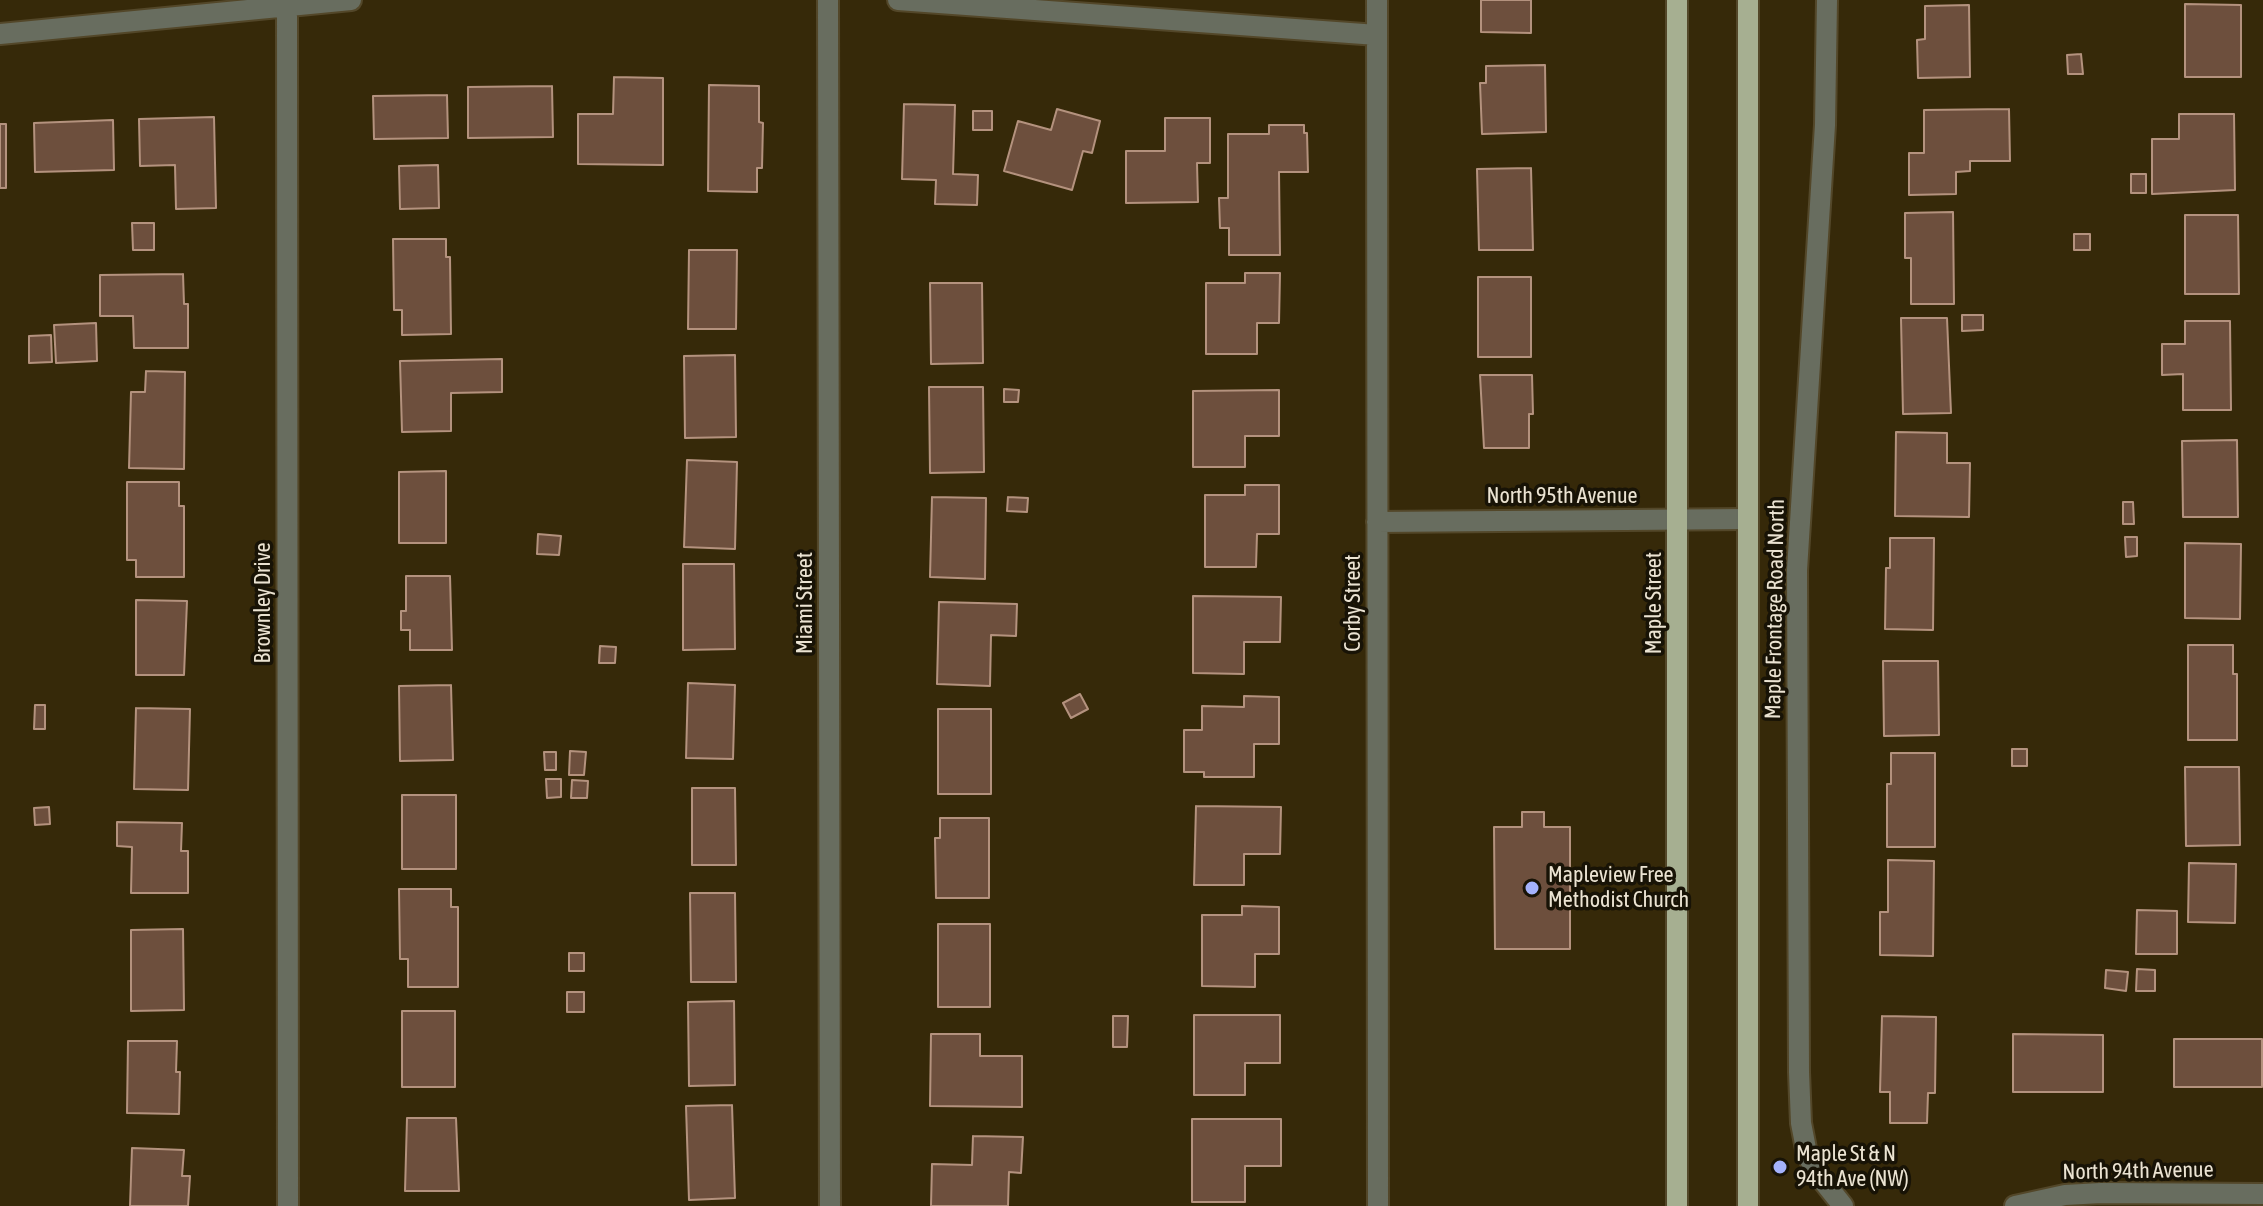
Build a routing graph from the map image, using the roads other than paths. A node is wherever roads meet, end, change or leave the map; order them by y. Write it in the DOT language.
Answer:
graph roads {
  1 [pos="351,0"];
  2 [pos="828,0"];
  3 [pos="898,0"];
  4 [pos="1377,0"];
  5 [pos="1677,0"];
  6 [pos="1748,0"];
  7 [pos="1827,0"];
  8 [pos="287,3"];
  9 [pos="0,34"];
  10 [pos="1377,35"];
  11 [pos="1678,519"];
  12 [pos="1748,519"];
  13 [pos="1377,522"];
  14 [pos="2263,1194"];
  15 [pos="288,1206"];
  16 [pos="830,1206"];
  17 [pos="1378,1206"];
  18 [pos="1677,1206"];
  19 [pos="1748,1206"];
  20 [pos="1843,1206"];
  21 [pos="2015,1206"];
  1 -- 8 [label="street"];
  2 -- 16 [label="street, Miami Street"];
  3 -- 10 [label="street"];
  4 -- 10 [label="street, Corby Street"];
  5 -- 11 [label="main road, Maple Street"];
  6 -- 12 [label="main road"];
  7 -- 20 [label="street, Maple Frontage Road North"];
  8 -- 9 [label="street"];
  8 -- 15 [label="street, Brownley Drive"];
  10 -- 13 [label="street, Corby Street"];
  11 -- 12 [label="street, North 95th Avenue"];
  11 -- 13 [label="street, North 95th Avenue"];
  11 -- 18 [label="main road, Maple Street"];
  12 -- 19 [label="main road"];
  13 -- 17 [label="street, Corby Street"];
  14 -- 21 [label="street, North 94th Avenue"];
}
